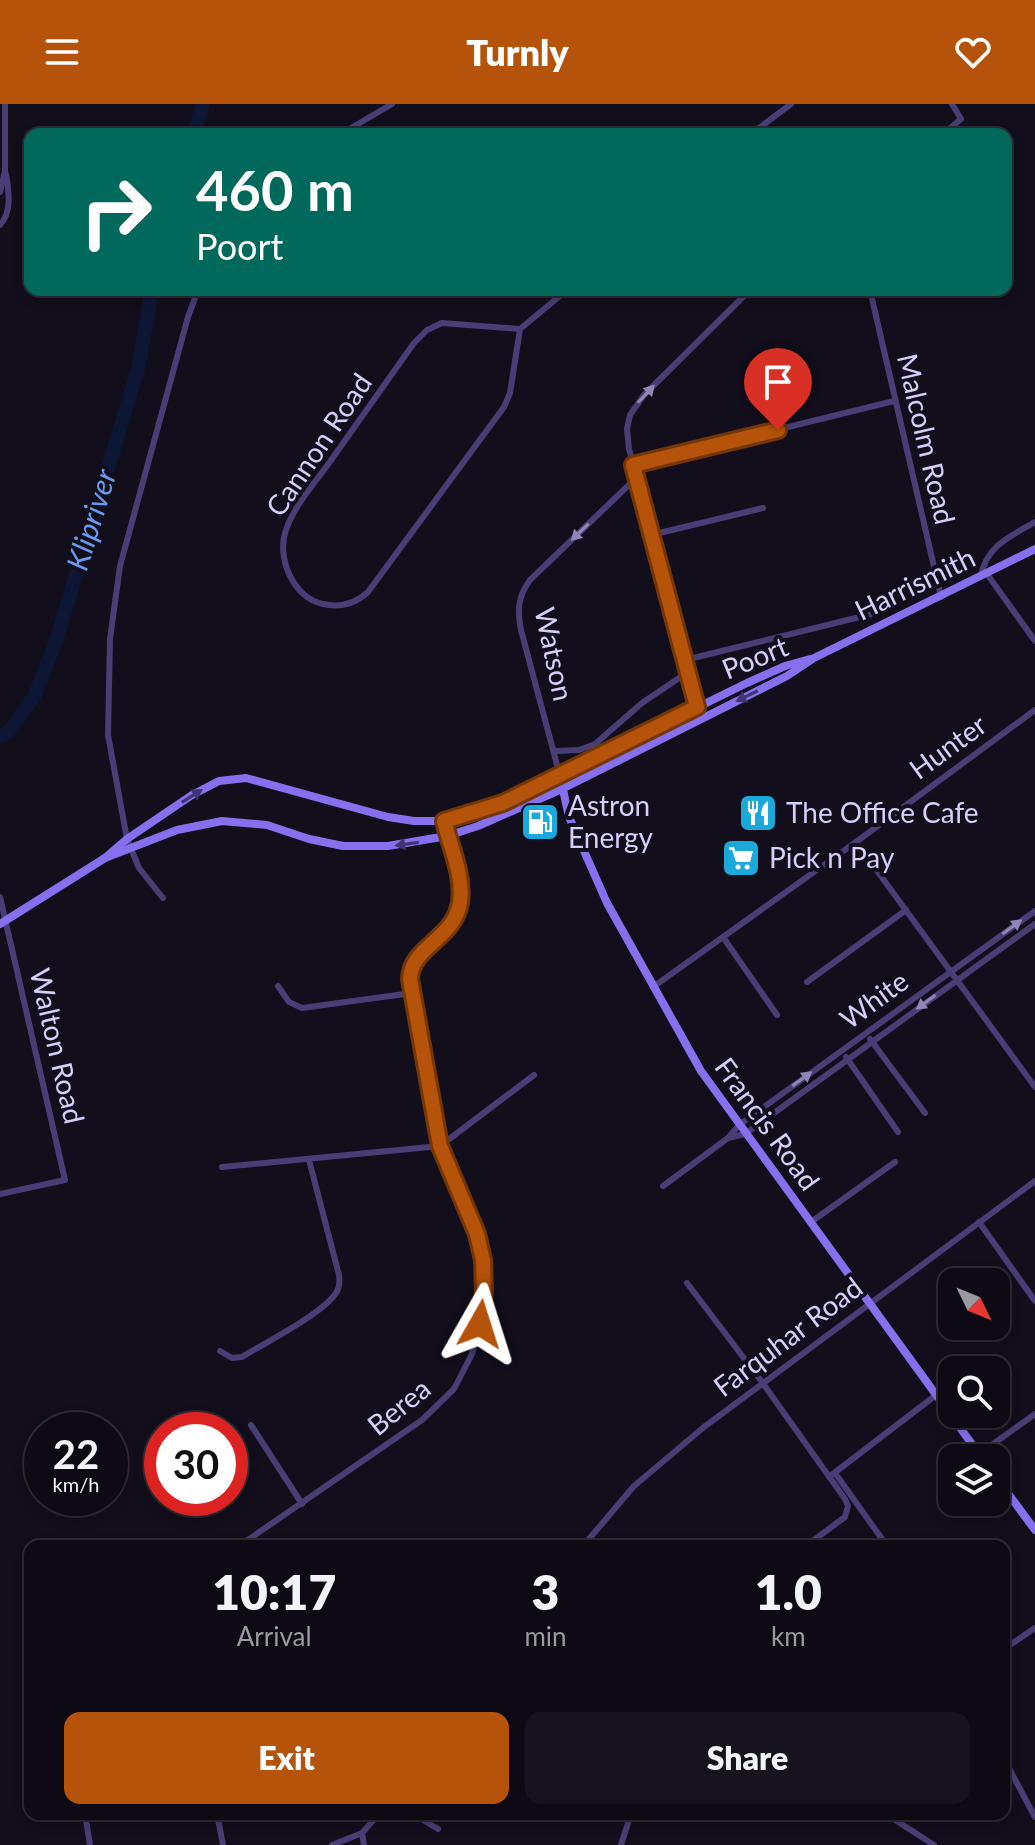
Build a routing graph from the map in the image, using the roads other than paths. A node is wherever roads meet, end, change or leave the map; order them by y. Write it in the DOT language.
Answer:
graph roads {
  1 [pos="5,104"];
  2 [pos="392,104"];
  3 [pos="791,104"];
  4 [pos="952,104"];
  5 [pos="351,128"];
  6 [pos="759,128"];
  7 [pos="950,128"];
  8 [pos="5,171"];
  9 [pos="0,192"];
  10 [pos="0,225"];
  11 [pos="196,296"];
  12 [pos="560,296"];
  13 [pos="744,296"];
  14 [pos="871,296"];
  15 [pos="520,329"];
  16 [pos="894,401"];
  17 [pos="633,465"];
  18 [pos="636,478"];
  19 [pos="763,508"];
  20 [pos="1035,522"];
  21 [pos="651,535"];
  22 [pos="1035,549"];
  23 [pos="984,575"];
  24 [pos="941,597"];
  25 [pos="876,613"];
  26 [pos="1035,641"];
  27 [pos="814,658"];
  28 [pos="685,660"];
  29 [pos="688,672"];
  30 [pos="697,707"];
  31 [pos="1035,710"];
  32 [pos="700,719"];
  33 [pos="555,751"];
  34 [pos="560,776"];
  35 [pos="562,789"];
  36 [pos="444,821"];
  37 [pos="447,836"];
  38 [pos="856,842"];
  39 [pos="129,844"];
  40 [pos="0,897"];
  41 [pos="163,898"];
  42 [pos="906,910"];
  43 [pos="1035,911"];
  44 [pos="4,923"];
  45 [pos="1035,924"];
  46 [pos="723,937"];
  47 [pos="950,971"];
  48 [pos="957,980"];
  49 [pos="807,982"];
  50 [pos="278,986"];
  51 [pos="653,987"];
  52 [pos="412,993"];
  53 [pos="777,1015"];
  54 [pos="866,1033"];
  55 [pos="872,1042"];
  56 [pos="841,1051"];
  57 [pos="848,1060"];
  58 [pos="534,1075"];
  59 [pos="1035,1087"];
  60 [pos="925,1113"];
  61 [pos="739,1125"];
  62 [pos="898,1132"];
  63 [pos="745,1134"];
  64 [pos="728,1138"];
  65 [pos="440,1146"];
  66 [pos="309,1160"];
  67 [pos="895,1162"];
  68 [pos="222,1167"];
  69 [pos="1035,1181"];
  70 [pos="663,1186"];
  71 [pos="0,1194"];
  72 [pos="811,1222"];
  73 [pos="979,1222"];
  74 [pos="687,1283"];
  75 [pos="1035,1301"];
  76 [pos="870,1303"];
  77 [pos="220,1351"];
  78 [pos="762,1382"];
  79 [pos="936,1395"];
  80 [pos="1035,1414"];
  81 [pos="251,1425"];
  82 [pos="972,1444"];
  83 [pos="996,1444"];
  84 [pos="832,1475"];
  85 [pos="1010,1496"];
  86 [pos="302,1504"];
  87 [pos="1035,1530"];
  88 [pos="248,1540"];
  89 [pos="588,1540"];
  90 [pos="814,1540"];
  91 [pos="882,1540"];
  92 [pos="1035,1628"];
  93 [pos="1010,1645"];
  94 [pos="1010,1770"];
  95 [pos="1035,1817"];
  96 [pos="86,1820"];
  97 [pos="218,1820"];
  98 [pos="374,1820"];
  99 [pos="423,1820"];
  100 [pos="629,1820"];
  101 [pos="895,1820"];
  102 [pos="438,1829"];
  103 [pos="362,1833"];
  104 [pos="90,1845"];
  105 [pos="223,1845"];
  106 [pos="332,1845"];
  107 [pos="364,1845"];
  108 [pos="621,1845"];
  109 [pos="934,1845"];
  1 -- 8 [label="street"];
  2 -- 5 [label="street"];
  3 -- 6 [label="street"];
  4 -- 7 [label="street"];
  8 -- 9 [label="street"];
  8 -- 10 [label="street"];
  11 -- 39 [label="street"];
  12 -- 15 [label="street"];
  17 -- 13 [label="street, one-way"];
  14 -- 16 [label="street, Malcolm Road"];
  15 -- 15 [label="street, Cannon Road"];
  16 -- 17 [label="street"];
  16 -- 24 [label="street, Malcolm Road"];
  17 -- 18 [label="street"];
  18 -- 21 [label="street"];
  18 -- 33 [label="street, Watson, one-way"];
  19 -- 21 [label="street"];
  20 -- 23 [label="street"];
  21 -- 28 [label="street"];
  22 -- 23 [label="street, Harrismith"];
  23 -- 24 [label="street, Harrismith"];
  23 -- 26 [label="street"];
  24 -- 27 [label="street, Harrismith"];
  25 -- 28 [label="street"];
  27 -- 30 [label="street, Poort"];
  27 -- 32 [label="street, Poort, one-way"];
  28 -- 29 [label="street"];
  29 -- 30 [label="street"];
  29 -- 33 [label="street"];
  30 -- 32 [label="street"];
  30 -- 34 [label="street, Poort"];
  31 -- 38 [label="street, Hunter"];
  32 -- 35 [label="street, Poort"];
  33 -- 34 [label="street, Watson"];
  34 -- 35 [label="street, Watson"];
  34 -- 36 [label="street, Poort"];
  35 -- 37 [label="street, Poort"];
  35 -- 51 [label="street, Francis Road"];
  36 -- 37 [label="street, Berea"];
  39 -- 36 [label="street, Poort, one-way"];
  37 -- 39 [label="street, Poort, one-way"];
  37 -- 52 [label="street, Berea"];
  38 -- 42 [label="street"];
  38 -- 46 [label="street, Hunter"];
  39 -- 41 [label="street"];
  39 -- 44 [label="street, Poort"];
  40 -- 44 [label="street, Walton Road"];
  42 -- 47 [label="street"];
  42 -- 49 [label="street"];
  47 -- 43 [label="street, White, one-way"];
  44 -- 71 [label="street, Walton Road"];
  45 -- 48 [label="street, White"];
  46 -- 51 [label="street, Hunter"];
  46 -- 53 [label="street"];
  47 -- 48 [label="street"];
  47 -- 54 [label="street, White"];
  48 -- 55 [label="street, White, one-way"];
  48 -- 59 [label="street"];
  50 -- 52 [label="street"];
  51 -- 61 [label="street, Francis Road"];
  52 -- 65 [label="street, Berea"];
  54 -- 55 [label="street"];
  54 -- 56 [label="street, White"];
  55 -- 57 [label="street, White"];
  55 -- 60 [label="street"];
  56 -- 57 [label="street"];
  61 -- 56 [label="street, White, one-way"];
  57 -- 62 [label="street"];
  57 -- 63 [label="street, White"];
  58 -- 65 [label="street"];
  61 -- 63 [label="street, Francis Road"];
  61 -- 64 [label="street, White"];
  63 -- 64 [label="street"];
  63 -- 72 [label="street, Francis Road"];
  64 -- 70 [label="street"];
  65 -- 66 [label="street"];
  65 -- 86 [label="street, Berea"];
  66 -- 68 [label="street"];
  66 -- 77 [label="street"];
  67 -- 72 [label="street"];
  69 -- 73 [label="street, Farquhar Road"];
  72 -- 76 [label="street, Francis Road"];
  73 -- 75 [label="street"];
  73 -- 76 [label="street, Farquhar Road"];
  74 -- 78 [label="street"];
  76 -- 78 [label="street, Farquhar Road"];
  76 -- 79 [label="street, Francis Road"];
  78 -- 84 [label="street"];
  78 -- 89 [label="street, Farquhar Road"];
  79 -- 82 [label="street, Francis Road"];
  79 -- 84 [label="street"];
  80 -- 83 [label="street"];
  81 -- 86 [label="street"];
  84 -- 90 [label="street"];
  84 -- 91 [label="street"];
  85 -- 87 [label="street"];
  86 -- 88 [label="street, Berea"];
  92 -- 93 [label="street"];
  94 -- 95 [label="street"];
  96 -- 104 [label="street"];
  97 -- 105 [label="street"];
  98 -- 103 [label="street"];
  99 -- 102 [label="street"];
  100 -- 108 [label="street"];
  101 -- 109 [label="street"];
  103 -- 106 [label="street"];
  103 -- 107 [label="street"];
}
